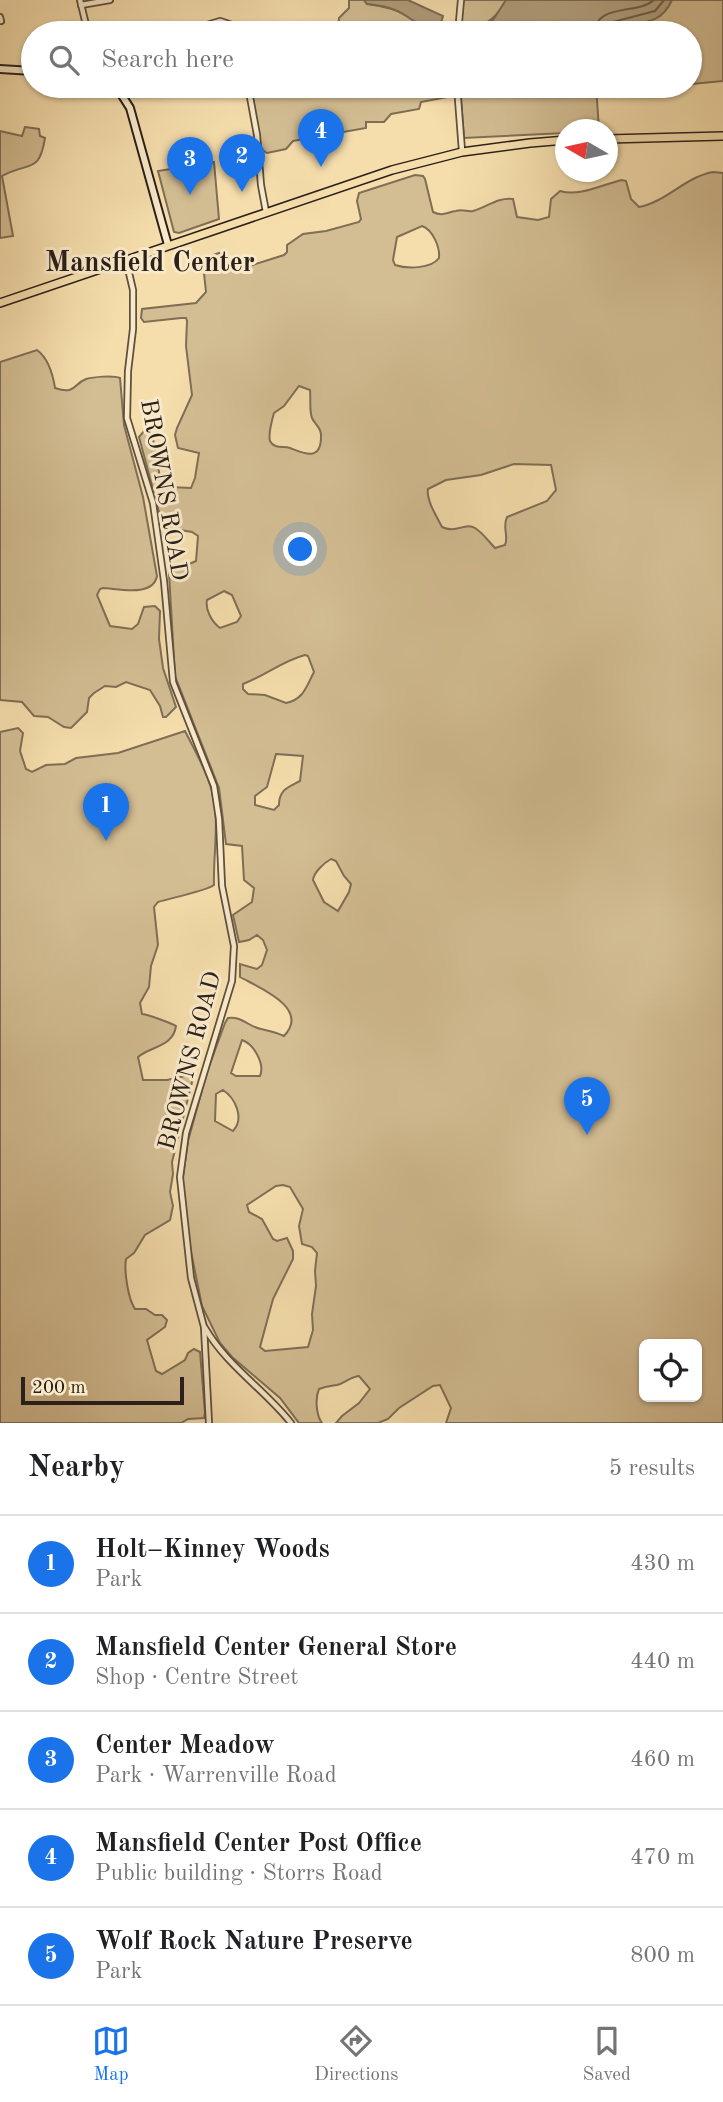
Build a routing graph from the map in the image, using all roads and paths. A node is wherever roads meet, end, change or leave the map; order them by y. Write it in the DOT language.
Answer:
graph roads {
  1 [pos="110,0"];
  2 [pos="461,0"];
  3 [pos="81,3"];
  4 [pos="85,21"];
  5 [pos="459,21"];
  6 [pos="0,69"];
  7 [pos="21,70"];
  8 [pos="124,98"];
  9 [pos="250,98"];
  10 [pos="458,98"];
  11 [pos="723,136"];
  12 [pos="618,139"];
  13 [pos="555,142"];
  14 [pos="462,152"];
  15 [pos="266,212"];
  16 [pos="168,244"];
  17 [pos="126,259"];
  18 [pos="0,303"];
  19 [pos="204,1327"];
  20 [pos="209,1423"];
  21 [pos="291,1423"];
  1 -- 3 [label="street"];
  2 -- 5 [label="street"];
  3 -- 4 [label="street"];
  6 -- 7 [label="main road"];
  8 -- 16 [label="main road"];
  9 -- 15 [label="street"];
  10 -- 14 [label="street"];
  11 -- 12 [label="main road"];
  13 -- 14 [label="main road"];
  14 -- 15 [label="main road"];
  15 -- 16 [label="main road"];
  16 -- 17 [label="main road"];
  17 -- 18 [label="main road"];
  17 -- 19 [label="street, BROWNS ROAD"];
  19 -- 20 [label="street, BROWNS ROAD"];
  19 -- 21 [label="street"];
}
